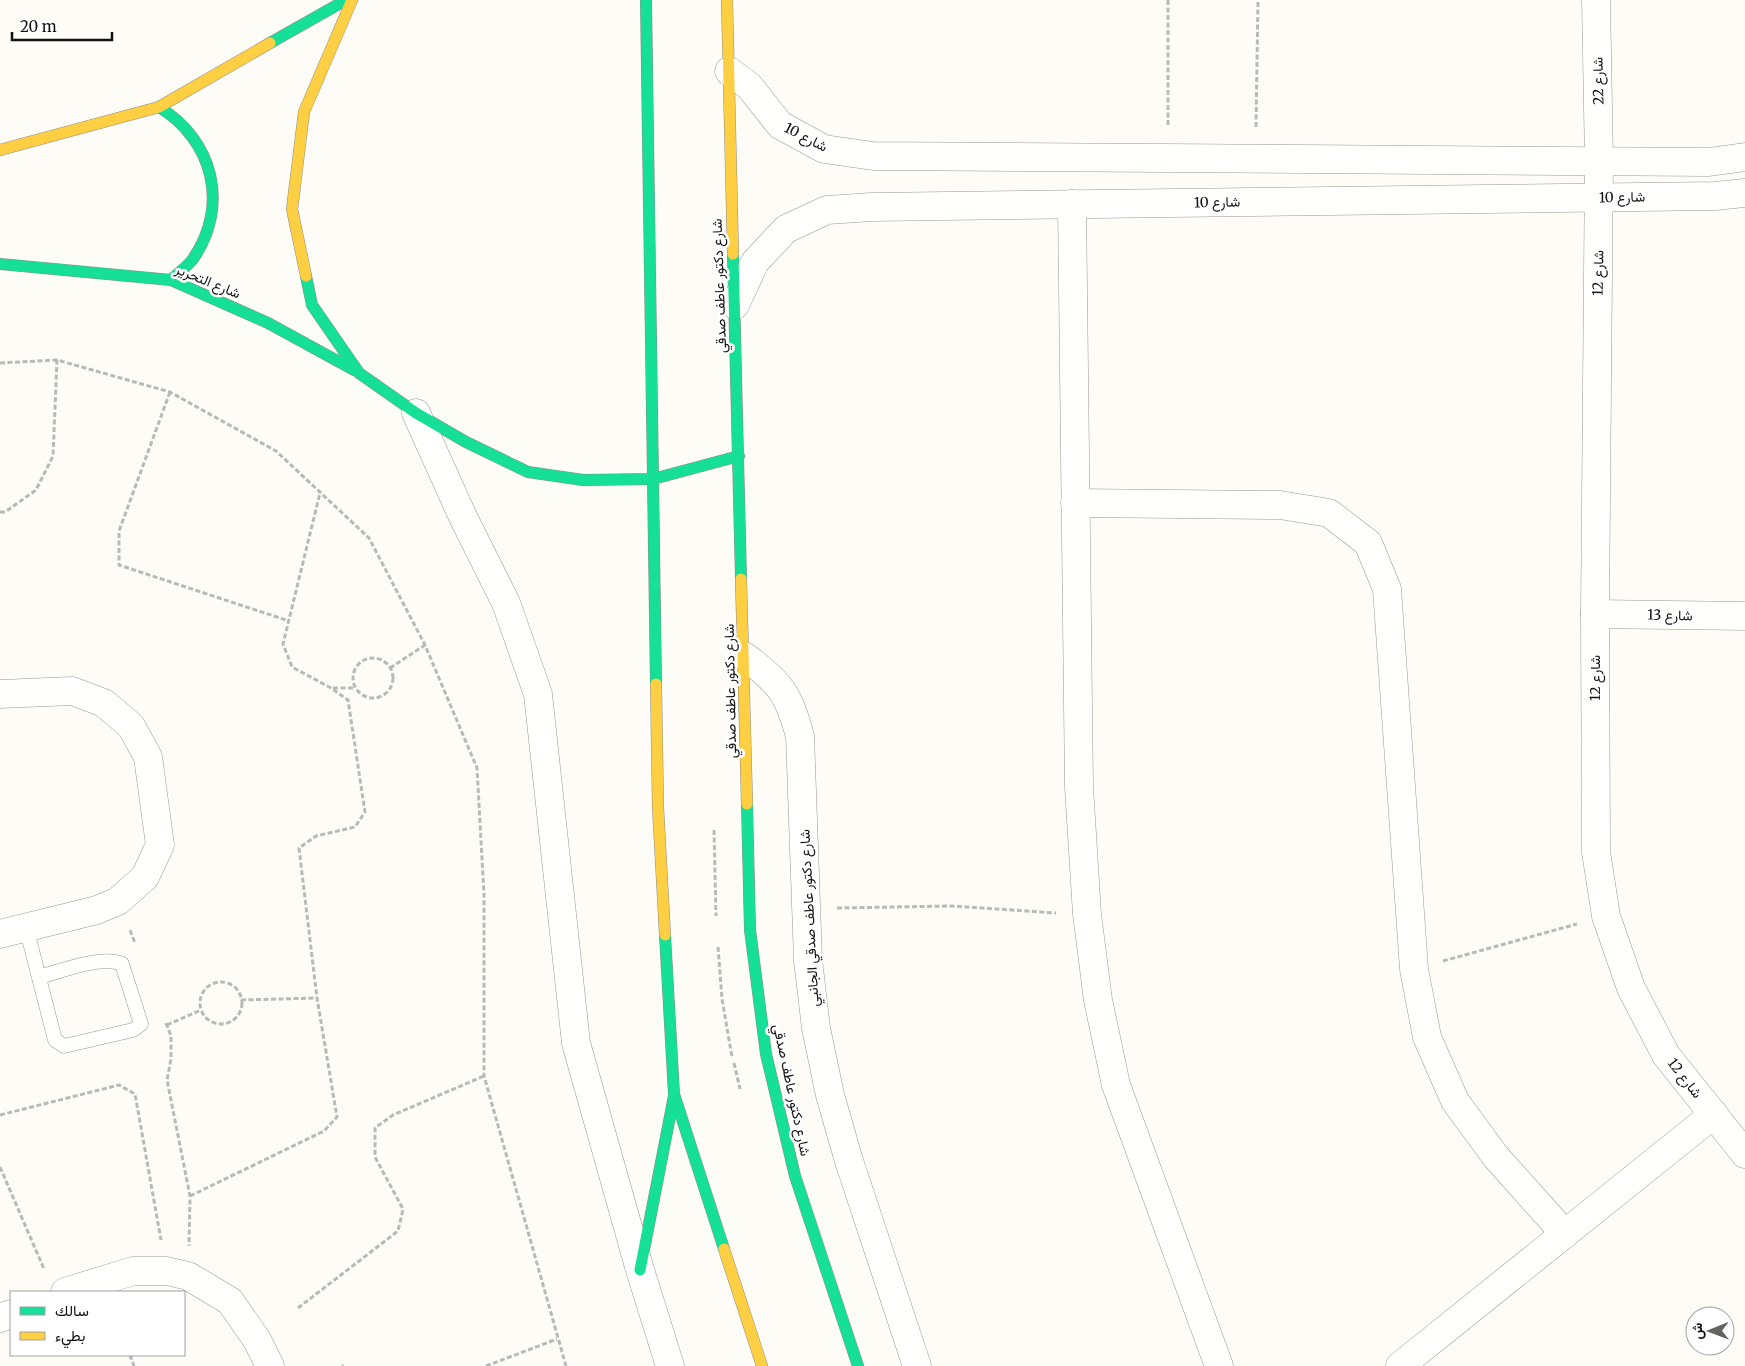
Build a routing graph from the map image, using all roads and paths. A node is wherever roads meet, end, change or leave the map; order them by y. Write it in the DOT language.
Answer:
graph roads {
  1 [pos="346,0"];
  2 [pos="352,0"];
  3 [pos="646,0"];
  4 [pos="727,0"];
  5 [pos="1168,0"];
  6 [pos="1258,0"];
  7 [pos="1596,0"];
  8 [pos="729,71"];
  9 [pos="159,106"];
  10 [pos="0,150"];
  11 [pos="1745,157"];
  12 [pos="1169,158"];
  13 [pos="1256,159"];
  14 [pos="1599,161"];
  15 [pos="1745,193"];
  16 [pos="1599,197"];
  17 [pos="1072,204"];
  18 [pos="0,264"];
  19 [pos="171,280"];
  20 [pos="735,305"];
  21 [pos="57,360"];
  22 [pos="0,363"];
  23 [pos="359,373"];
  24 [pos="170,392"];
  25 [pos="416,413"];
  26 [pos="739,456"];
  27 [pos="653,479"];
  28 [pos="320,492"];
  29 [pos="1076,503"];
  30 [pos="0,512"];
  31 [pos="1595,614"];
  32 [pos="1745,616"];
  33 [pos="288,621"];
  34 [pos="425,645"];
  35 [pos="744,656"];
  36 [pos="390,668"];
  37 [pos="332,688"];
  38 [pos="355,688"];
  39 [pos="0,694"];
  40 [pos="118,901"];
  41 [pos="806,908"];
  42 [pos="1086,914"];
  43 [pos="1606,916"];
  44 [pos="26,927"];
  45 [pos="0,934"];
  46 [pos="136,945"];
  47 [pos="1414,969"];
  48 [pos="39,977"];
  49 [pos="317,998"];
  50 [pos="241,1000"];
  51 [pos="201,1010"];
  52 [pos="163,1017"];
  53 [pos="167,1026"];
  54 [pos="484,1076"];
  55 [pos="674,1094"];
  56 [pos="1714,1114"];
  57 [pos="0,1115"];
  58 [pos="1745,1154"];
  59 [pos="0,1167"];
  60 [pos="190,1196"];
  61 [pos="1565,1234"];
  62 [pos="640,1270"];
  63 [pos="177,1274"];
  64 [pos="56,1283"];
  65 [pos="298,1308"];
  66 [pos="557,1339"];
  67 [pos="270,1366"];
  68 [pos="486,1366"];
  69 [pos="566,1366"];
  70 [pos="670,1366"];
  71 [pos="762,1366"];
  72 [pos="858,1366"];
  73 [pos="917,1366"];
  74 [pos="1219,1366"];
  75 [pos="1400,1366"];
  1 -- 9 [label="street"];
  2 -- 23 [label="street"];
  3 -- 27 [label="street"];
  4 -- 8 [label="street, شارع دكتور عاطف صدقي"];
  5 -- 12 [label="path"];
  6 -- 13 [label="path"];
  7 -- 14 [label="street, شارع 22"];
  8 -- 12 [label="street, شارع 10"];
  8 -- 20 [label="street, شارع دكتور عاطف صدقي"];
  9 -- 10 [label="street"];
  9 -- 19 [label="street"];
  11 -- 14 [label="street, شارع 10"];
  12 -- 13 [label="street, شارع 10"];
  13 -- 14 [label="street, شارع 10"];
  14 -- 16 [label="street, شارع 12"];
  15 -- 16 [label="street, شارع 10"];
  16 -- 17 [label="street, شارع 10"];
  16 -- 31 [label="street, شارع 12"];
  17 -- 20 [label="street, شارع 10"];
  17 -- 29 [label="street"];
  18 -- 19 [label="street, شارع التحرير"];
  19 -- 23 [label="street, شارع التحرير"];
  20 -- 26 [label="street, شارع دكتور عاطف صدقي"];
  21 -- 22 [label="path"];
  21 -- 24 [label="path"];
  21 -- 30 [label="path"];
  23 -- 25 [label="street"];
  24 -- 28 [label="path"];
  24 -- 33 [label="path"];
  25 -- 27 [label="street"];
  25 -- 62 [label="street"];
  26 -- 27 [label="street"];
  26 -- 35 [label="street, شارع دكتور عاطف صدقي"];
  27 -- 55 [label="street"];
  28 -- 33 [label="path"];
  28 -- 34 [label="path"];
  29 -- 42 [label="street"];
  29 -- 47 [label="street"];
  31 -- 32 [label="street, شارع 13"];
  31 -- 43 [label="street, شارع 12"];
  33 -- 37 [label="path"];
  34 -- 36 [label="path"];
  34 -- 54 [label="path"];
  35 -- 41 [label="street, شارع دكتور عاطف صدقي الجانبي"];
  35 -- 72 [label="street, شارع دكتور عاطف صدقي"];
  36 -- 38 [label="path"];
  36 -- 38 [label="path"];
  37 -- 38 [label="path"];
  37 -- 49 [label="path"];
  39 -- 40 [label="street"];
  40 -- 44 [label="street"];
  40 -- 46 [label="path"];
  41 -- 42 [label="path"];
  41 -- 73 [label="street, شارع دكتور عاطف صدقي الجانبي"];
  42 -- 74 [label="street"];
  43 -- 47 [label="path"];
  43 -- 56 [label="street, شارع 12"];
  44 -- 45 [label="street"];
  44 -- 48 [label="lane"];
  47 -- 61 [label="street"];
  48 -- 48 [label="lane"];
  49 -- 50 [label="path"];
  49 -- 60 [label="path"];
  50 -- 51 [label="path"];
  50 -- 51 [label="path"];
  51 -- 53 [label="path"];
  52 -- 53 [label="path"];
  53 -- 60 [label="path"];
  54 -- 65 [label="path"];
  54 -- 66 [label="path"];
  55 -- 62 [label="street"];
  55 -- 71 [label="street"];
  56 -- 58 [label="street, شارع 12"];
  56 -- 61 [label="street"];
  57 -- 63 [label="path"];
  59 -- 64 [label="path"];
  60 -- 63 [label="path"];
  61 -- 75 [label="street"];
  62 -- 70 [label="street"];
  63 -- 64 [label="street"];
  63 -- 67 [label="street"];
  66 -- 68 [label="path"];
  66 -- 69 [label="path"];
}
